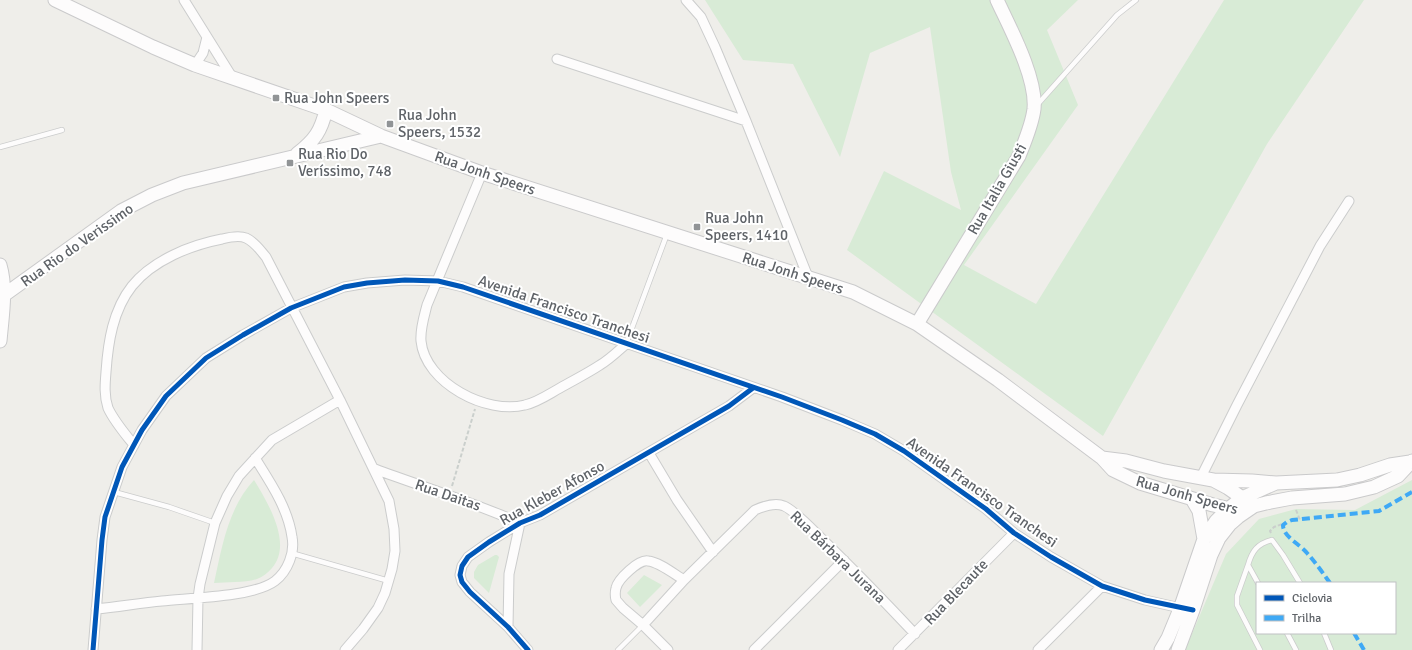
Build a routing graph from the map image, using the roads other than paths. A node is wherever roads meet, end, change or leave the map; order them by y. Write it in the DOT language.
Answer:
graph roads {
  1 [pos="55,0"];
  2 [pos="184,0"];
  3 [pos="686,0"];
  4 [pos="996,0"];
  5 [pos="1136,0"];
  6 [pos="207,37"];
  7 [pos="557,59"];
  8 [pos="195,65"];
  9 [pos="232,77"];
  10 [pos="1034,108"];
  11 [pos="326,110"];
  12 [pos="746,121"];
  13 [pos="62,130"];
  14 [pos="380,136"];
  15 [pos="0,147"];
  16 [pos="294,156"];
  17 [pos="482,173"];
  18 [pos="1349,201"];
  19 [pos="667,232"];
  20 [pos="0,265"];
  21 [pos="808,277"];
  22 [pos="438,281"];
  23 [pos="1,297"];
  24 [pos="291,308"];
  25 [pos="917,324"];
  26 [pos="0,341"];
  27 [pos="626,344"];
  28 [pos="753,388"];
  29 [pos="340,400"];
  30 [pos="134,445"];
  31 [pos="649,453"];
  32 [pos="255,458"];
  33 [pos="1102,458"];
  34 [pos="1411,462"];
  35 [pos="374,469"];
  36 [pos="1207,479"];
  37 [pos="1276,483"];
  38 [pos="114,492"];
  39 [pos="1242,498"];
  40 [pos="1192,499"];
  41 [pos="1228,509"];
  42 [pos="1249,509"];
  43 [pos="215,523"];
  44 [pos="520,523"];
  45 [pos="1014,532"];
  46 [pos="1204,539"];
  47 [pos="713,552"];
  48 [pos="291,553"];
  49 [pos="844,560"];
  50 [pos="1248,564"];
  51 [pos="684,580"];
  52 [pos="389,581"];
  53 [pos="1257,582"];
  54 [pos="1299,582"];
  55 [pos="1102,586"];
  56 [pos="198,598"];
  57 [pos="1180,608"];
  58 [pos="96,609"];
  59 [pos="1193,610"];
  60 [pos="643,625"];
  61 [pos="508,627"];
  62 [pos="915,634"];
  63 [pos="1288,634"];
  64 [pos="1324,634"];
  65 [pos="92,650"];
  66 [pos="197,650"];
  67 [pos="345,650"];
  68 [pos="528,650"];
  69 [pos="618,650"];
  70 [pos="668,650"];
  71 [pos="754,650"];
  72 [pos="898,650"];
  73 [pos="1038,650"];
  74 [pos="1161,650"];
  75 [pos="1178,650"];
  76 [pos="1260,650"];
  77 [pos="1296,650"];
  78 [pos="1331,650"];
  1 -- 8 [label="main road, Rua Jonh Speers"];
  2 -- 6 [label="street"];
  3 -- 12 [label="street"];
  4 -- 10 [label="main road, Rua Italia Giusti"];
  5 -- 10 [label="lane"];
  6 -- 8 [label="street"];
  6 -- 9 [label="street"];
  7 -- 12 [label="street"];
  8 -- 9 [label="main road, Rua Jonh Speers"];
  9 -- 11 [label="main road, Rua Jonh Speers"];
  10 -- 25 [label="main road, Rua Italia Giusti"];
  11 -- 14 [label="main road, Rua Jonh Speers"];
  11 -- 16 [label="main road, Rua Rio do Verissimo"];
  12 -- 21 [label="street"];
  13 -- 15 [label="lane"];
  14 -- 16 [label="main road, Rua Rio do Verissimo"];
  14 -- 17 [label="main road, Rua Jonh Speers"];
  16 -- 23 [label="main road, Rua Rio do Verissimo"];
  17 -- 19 [label="main road, Rua Jonh Speers"];
  17 -- 22 [label="street"];
  18 -- 36 [label="street"];
  19 -- 21 [label="main road, Rua Jonh Speers"];
  19 -- 27 [label="lane"];
  20 -- 23 [label="main road"];
  21 -- 25 [label="main road, Rua Jonh Speers"];
  22 -- 24 [label="street, Avenida Francisco Tranchesi"];
  22 -- 27 [label="street, Avenida Francisco Tranchesi"];
  22 -- 27 [label="street"];
  23 -- 26 [label="main road"];
  24 -- 29 [label="street"];
  24 -- 30 [label="street, Avenida Francisco Tranchesi"];
  24 -- 30 [label="street"];
  25 -- 33 [label="main road, Rua Jonh Speers"];
  27 -- 28 [label="street, Avenida Francisco Tranchesi"];
  28 -- 31 [label="street, Rua Kleber Afonso"];
  28 -- 45 [label="street, Avenida Francisco Tranchesi"];
  29 -- 32 [label="street"];
  29 -- 35 [label="street"];
  30 -- 38 [label="street, Avenida Francisco Tranchesi"];
  31 -- 44 [label="street, Rua Kleber Afonso"];
  31 -- 47 [label="street"];
  32 -- 43 [label="street"];
  32 -- 48 [label="street"];
  33 -- 36 [label="main road, Rua Jonh Speers"];
  33 -- 40 [label="main road, Rua Jonh Speers"];
  34 -- 37 [label="main road, Rua Jonh Speers"];
  34 -- 42 [label="main road, Rua Jonh Speers"];
  35 -- 44 [label="street, Rua Daitas"];
  35 -- 52 [label="street"];
  36 -- 37 [label="main road"];
  36 -- 39 [label="main road, Rua Jonh Speers"];
  37 -- 39 [label="main road"];
  38 -- 43 [label="lane"];
  38 -- 58 [label="street, Avenida Francisco Tranchesi"];
  39 -- 41 [label="main road"];
  39 -- 42 [label="main road, Rua Jonh Speers"];
  40 -- 41 [label="main road, Rua Jonh Speers"];
  40 -- 46 [label="main road"];
  41 -- 42 [label="main road, Rua Jonh Speers"];
  41 -- 46 [label="main road"];
  42 -- 59 [label="main road"];
  43 -- 56 [label="street"];
  44 -- 61 [label="street, Rua Kleber Afonso"];
  44 -- 61 [label="street, Rua Kleber Afonso"];
  45 -- 55 [label="street, Avenida Francisco Tranchesi"];
  45 -- 62 [label="street, Rua Blecaute"];
  46 -- 57 [label="main road"];
  47 -- 49 [label="street, Rua Bárbara Jurana"];
  47 -- 51 [label="street, Rua Bárbara Jurana"];
  48 -- 52 [label="lane"];
  48 -- 56 [label="street"];
  49 -- 62 [label="street, Rua Bárbara Jurana"];
  49 -- 71 [label="street"];
  50 -- 53 [label="lane"];
  50 -- 54 [label="lane"];
  50 -- 76 [label="lane"];
  51 -- 60 [label="street, Rua Bárbara Jurana"];
  51 -- 60 [label="street"];
  52 -- 67 [label="street"];
  55 -- 57 [label="street, Avenida Francisco Tranchesi"];
  55 -- 73 [label="street"];
  56 -- 58 [label="street"];
  56 -- 66 [label="street"];
  57 -- 59 [label="street, Avenida Francisco Tranchesi"];
  57 -- 74 [label="main road"];
  58 -- 65 [label="street, Avenida Francisco Tranchesi"];
  59 -- 75 [label="main road"];
  60 -- 69 [label="lane"];
  60 -- 70 [label="street"];
  61 -- 68 [label="street, Rua Kleber Afonso"];
  62 -- 72 [label="street, Rua Blecaute"];
  63 -- 77 [label="lane"];
  64 -- 78 [label="lane"];
}
